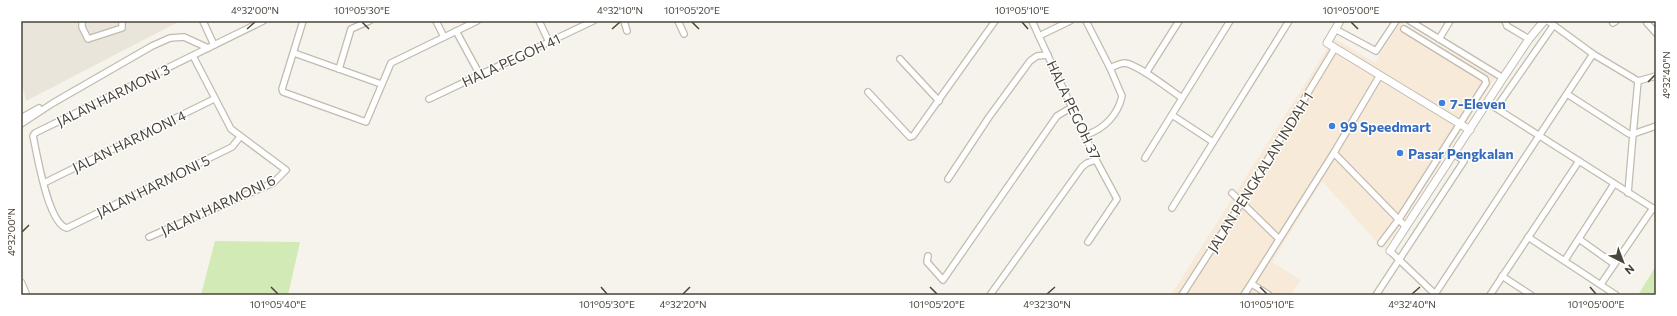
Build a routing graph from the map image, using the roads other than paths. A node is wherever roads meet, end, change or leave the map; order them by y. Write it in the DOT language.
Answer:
graph roads {
  1 [pos="82,21"];
  2 [pos="122,21"];
  3 [pos="202,21"];
  4 [pos="263,21"];
  5 [pos="303,21"];
  6 [pos="369,21"];
  7 [pos="436,21"];
  8 [pos="477,21"];
  9 [pos="539,21"];
  10 [pos="593,21"];
  11 [pos="624,21"];
  12 [pos="678,21"];
  13 [pos="995,21"];
  14 [pos="1032,21"];
  15 [pos="1070,21"];
  16 [pos="1086,21"];
  17 [pos="1179,21"];
  18 [pos="1230,21"];
  19 [pos="1289,21"];
  20 [pos="1340,21"];
  21 [pos="1396,21"];
  22 [pos="1410,21"];
  23 [pos="1450,21"];
  24 [pos="1505,21"];
  25 [pos="1544,21"];
  26 [pos="1548,21"];
  27 [pos="1647,23"];
  28 [pos="1416,25"];
  29 [pos="1553,26"];
  30 [pos="1335,29"];
  31 [pos="1404,29"];
  32 [pos="456,31"];
  33 [pos="628,31"];
  34 [pos="1656,32"];
  35 [pos="1412,33"];
  36 [pos="684,34"];
  37 [pos="1039,36"];
  38 [pos="444,37"];
  39 [pos="1439,39"];
  40 [pos="1529,39"];
  41 [pos="549,42"];
  42 [pos="214,45"];
  43 [pos="208,48"];
  44 [pos="1335,48"];
  45 [pos="294,52"];
  46 [pos="1593,54"];
  47 [pos="1048,55"];
  48 [pos="193,56"];
  49 [pos="900,59"];
  50 [pos="339,68"];
  51 [pos="1110,68"];
  52 [pos="1146,73"];
  53 [pos="480,75"];
  54 [pos="1380,75"];
  55 [pos="1656,76"];
  56 [pos="1503,78"];
  57 [pos="1638,81"];
  58 [pos="381,84"];
  59 [pos="868,92"];
  60 [pos="1566,94"];
  61 [pos="1182,98"];
  62 [pos="214,99"];
  63 [pos="430,99"];
  64 [pos="939,101"];
  65 [pos="1488,103"];
  66 [pos="49,105"];
  67 [pos="1072,107"];
  68 [pos="1496,108"];
  69 [pos="1172,115"];
  70 [pos="21,118"];
  71 [pos="21,124"];
  72 [pos="1460,124"];
  73 [pos="1656,126"];
  74 [pos="1470,130"];
  75 [pos="1633,134"];
  76 [pos="1086,135"];
  77 [pos="1539,136"];
  78 [pos="240,137"];
  79 [pos="1213,142"];
  80 [pos="1334,153"];
  81 [pos="1454,154"];
  82 [pos="1145,158"];
  83 [pos="1096,160"];
  84 [pos="1579,161"];
  85 [pos="948,179"];
  86 [pos="44,183"];
  87 [pos="1614,184"];
  88 [pos="1628,192"];
  89 [pos="1232,193"];
  90 [pos="1242,202"];
  91 [pos="1172,208"];
  92 [pos="1654,209"];
  93 [pos="1399,219"];
  94 [pos="1406,227"];
  95 [pos="149,237"];
  96 [pos="1528,237"];
  97 [pos="1279,239"];
  98 [pos="1579,239"];
  99 [pos="1088,242"];
  100 [pos="1381,243"];
  101 [pos="1390,251"];
  102 [pos="928,256"];
  103 [pos="1399,259"];
  104 [pos="1565,260"];
  105 [pos="1614,264"];
  106 [pos="1502,276"];
  107 [pos="21,283"];
  108 [pos="1252,284"];
  109 [pos="1601,284"];
  110 [pos="1436,294"];
  111 [pos="26,295"];
  112 [pos="990,295"];
  113 [pos="1182,295"];
  114 [pos="1244,295"];
  115 [pos="1269,295"];
  116 [pos="1376,295"];
  117 [pos="1490,295"];
  118 [pos="1531,295"];
  119 [pos="1616,295"];
  1 -- 2 [label="street"];
  3 -- 42 [label="street"];
  4 -- 42 [label="street, JALAN HARMONI 3"];
  5 -- 45 [label="street"];
  6 -- 50 [label="street"];
  7 -- 38 [label="street"];
  8 -- 32 [label="street"];
  9 -- 41 [label="street"];
  10 -- 41 [label="street, HALA PEGOH 41"];
  11 -- 33 [label="street"];
  12 -- 36 [label="street"];
  13 -- 64 [label="street"];
  14 -- 37 [label="street, HALA PEGOH 37"];
  15 -- 37 [label="street"];
  16 -- 51 [label="street"];
  17 -- 52 [label="street"];
  18 -- 61 [label="street"];
  19 -- 79 [label="street"];
  20 -- 30 [label="street"];
  21 -- 30 [label="street"];
  22 -- 28 [label="street"];
  23 -- 39 [label="street"];
  24 -- 40 [label="street"];
  25 -- 40 [label="street"];
  26 -- 29 [label="street"];
  27 -- 34 [label="street"];
  28 -- 35 [label="street"];
  28 -- 39 [label="street"];
  29 -- 46 [label="street"];
  29 -- 68 [label="street"];
  30 -- 44 [label="street"];
  31 -- 35 [label="street"];
  32 -- 38 [label="street"];
  32 -- 53 [label="street"];
  35 -- 72 [label="street"];
  37 -- 47 [label="street, HALA PEGOH 37"];
  38 -- 58 [label="street"];
  39 -- 56 [label="street"];
  40 -- 56 [label="street"];
  41 -- 53 [label="street, HALA PEGOH 41"];
  42 -- 43 [label="street, JALAN HARMONI 3"];
  43 -- 48 [label="street, JALAN HARMONI 3"];
  43 -- 66 [label="street"];
  44 -- 54 [label="street"];
  44 -- 90 [label="street, JALAN PENGKALAN INDAH 1"];
  45 -- 50 [label="street"];
  45 -- 58 [label="street"];
  46 -- 57 [label="street"];
  46 -- 60 [label="street"];
  47 -- 67 [label="street, HALA PEGOH 37"];
  47 -- 85 [label="street"];
  48 -- 62 [label="street"];
  48 -- 86 [label="street, JALAN HARMONI 3"];
  49 -- 64 [label="street"];
  50 -- 58 [label="street"];
  51 -- 52 [label="street"];
  51 -- 76 [label="street"];
  52 -- 61 [label="street"];
  53 -- 63 [label="street, HALA PEGOH 41"];
  54 -- 72 [label="street"];
  54 -- 80 [label="street"];
  55 -- 57 [label="street"];
  56 -- 65 [label="street"];
  57 -- 75 [label="street"];
  59 -- 64 [label="street"];
  60 -- 75 [label="street"];
  60 -- 77 [label="street"];
  61 -- 69 [label="street"];
  62 -- 78 [label="street"];
  62 -- 86 [label="street, JALAN HARMONI 4"];
  65 -- 68 [label="street"];
  65 -- 74 [label="street"];
  66 -- 70 [label="street"];
  66 -- 71 [label="street"];
  67 -- 76 [label="street, HALA PEGOH 37"];
  67 -- 102 [label="street"];
  68 -- 77 [label="street"];
  69 -- 79 [label="street"];
  69 -- 82 [label="street"];
  72 -- 74 [label="street"];
  72 -- 93 [label="street"];
  73 -- 75 [label="street"];
  74 -- 81 [label="street"];
  75 -- 88 [label="street"];
  76 -- 83 [label="street, HALA PEGOH 37"];
  77 -- 84 [label="street"];
  77 -- 110 [label="street"];
  78 -- 86 [label="street, JALAN HARMONI 5"];
  78 -- 95 [label="street, JALAN HARMONI 6"];
  79 -- 91 [label="street"];
  80 -- 93 [label="street"];
  80 -- 97 [label="street"];
  81 -- 94 [label="street"];
  81 -- 103 [label="street"];
  83 -- 99 [label="street, HALA PEGOH 37"];
  83 -- 112 [label="street"];
  84 -- 87 [label="street"];
  84 -- 96 [label="street"];
  87 -- 88 [label="street"];
  87 -- 98 [label="street"];
  88 -- 92 [label="street"];
  89 -- 90 [label="street"];
  90 -- 97 [label="street"];
  90 -- 113 [label="street, JALAN PENGKALAN INDAH 1"];
  92 -- 105 [label="street"];
  93 -- 94 [label="street"];
  93 -- 100 [label="street"];
  94 -- 101 [label="street"];
  96 -- 104 [label="street"];
  96 -- 106 [label="street"];
  97 -- 108 [label="street"];
  98 -- 104 [label="street"];
  98 -- 105 [label="street"];
  101 -- 103 [label="street"];
  103 -- 110 [label="street"];
  103 -- 116 [label="street"];
  104 -- 109 [label="street"];
  105 -- 109 [label="street"];
  106 -- 117 [label="street"];
  106 -- 118 [label="street"];
  107 -- 111 [label="street"];
  108 -- 114 [label="street"];
  108 -- 115 [label="street"];
  109 -- 119 [label="street"];
}
